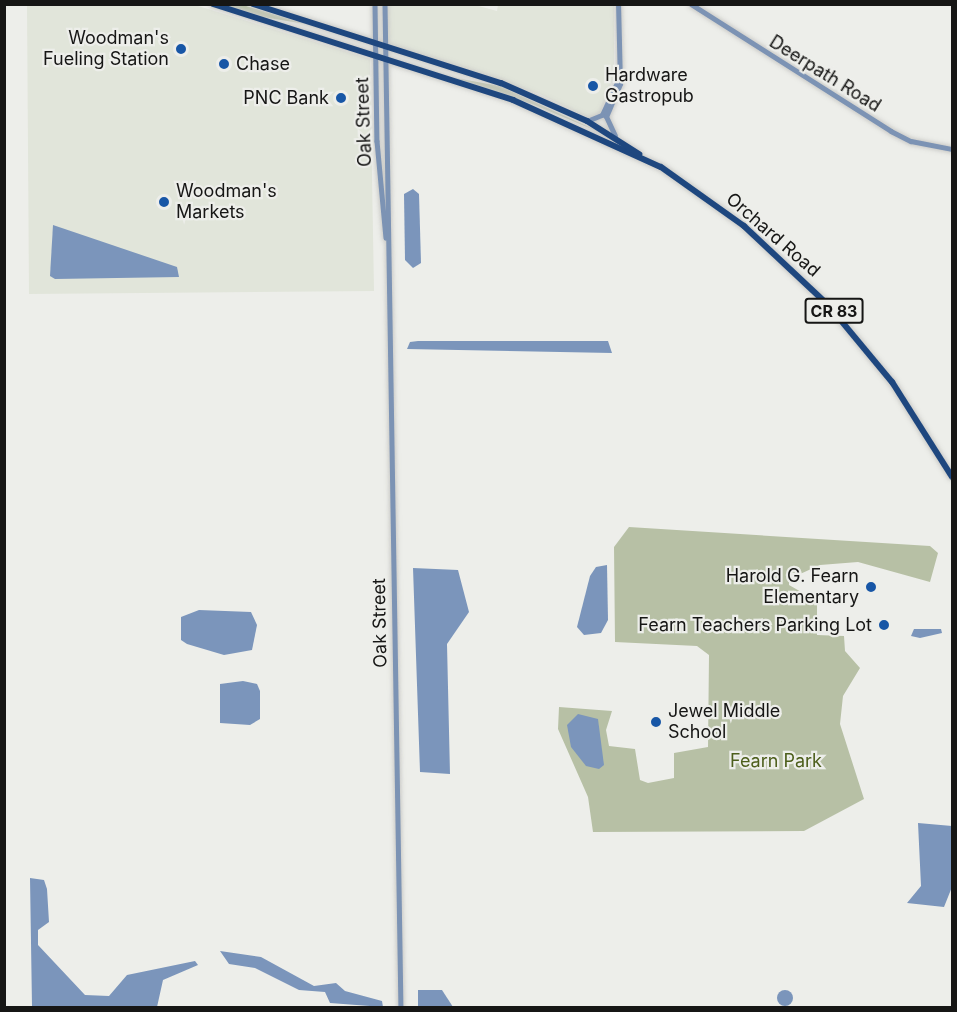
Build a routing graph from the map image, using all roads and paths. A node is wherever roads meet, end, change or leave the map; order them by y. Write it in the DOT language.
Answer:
graph roads {
  1 [pos="213,4"];
  2 [pos="253,4"];
  3 [pos="375,4"];
  4 [pos="386,4"];
  5 [pos="618,4"];
  6 [pos="691,4"];
  7 [pos="376,43"];
  8 [pos="386,46"];
  9 [pos="376,56"];
  10 [pos="386,59"];
  11 [pos="619,79"];
  12 [pos="587,121"];
  13 [pos="615,136"];
  14 [pos="952,148"];
  15 [pos="639,154"];
  16 [pos="386,238"];
  17 [pos="952,477"];
  18 [pos="401,1008"];
  1 -- 9 [label="main road, Orchard Road / CR 83"];
  2 -- 7 [label="main road, Orchard Road / CR 83"];
  3 -- 7 [label="street, Oak Street"];
  4 -- 8 [label="street, Oak Street"];
  5 -- 11 [label="street"];
  6 -- 14 [label="street, Deerpath Road"];
  7 -- 8 [label="main road, Orchard Road / CR 83"];
  7 -- 9 [label="street, Oak Street"];
  8 -- 10 [label="street, Oak Street"];
  8 -- 12 [label="main road, Orchard Road / CR 83"];
  9 -- 10 [label="main road, Orchard Road / CR 83"];
  9 -- 16 [label="street, Oak Street"];
  10 -- 15 [label="main road, Orchard Road / CR 83"];
  10 -- 16 [label="street, Oak Street"];
  11 -- 12 [label="street"];
  11 -- 13 [label="street"];
  12 -- 13 [label="main road, Orchard Road / CR 83"];
  13 -- 15 [label="main road, Orchard Road / CR 83"];
  15 -- 17 [label="main road, Orchard Road / CR 83"];
  16 -- 18 [label="street, Oak Street"];
}
